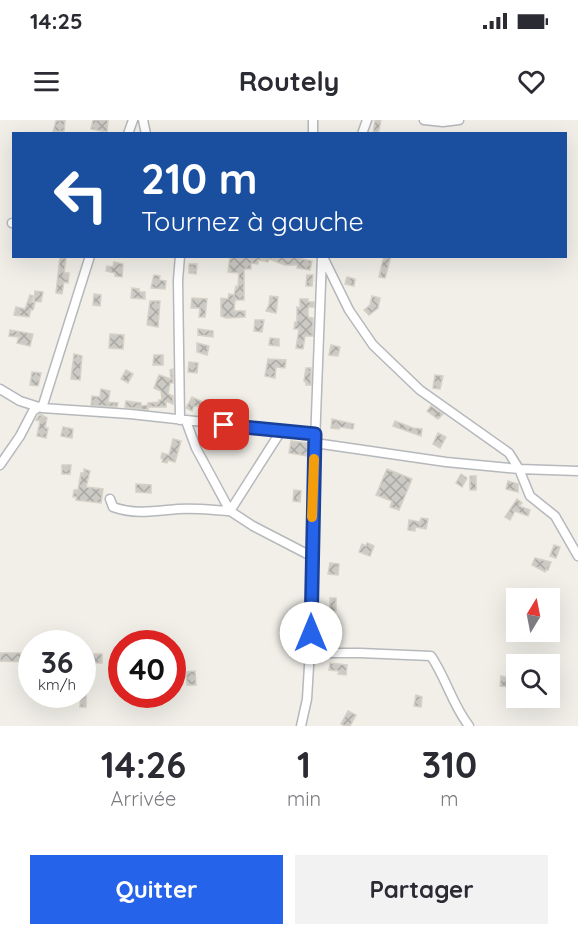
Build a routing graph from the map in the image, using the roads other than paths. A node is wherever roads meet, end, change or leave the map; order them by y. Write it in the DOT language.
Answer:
graph roads {
  1 [pos="424,120"];
  2 [pos="459,120"];
  3 [pos="89,258"];
  4 [pos="180,258"];
  5 [pos="322,258"];
  6 [pos="323,258"];
  7 [pos="0,389"];
  8 [pos="40,407"];
  9 [pos="183,420"];
  10 [pos="281,430"];
  11 [pos="315,438"];
  12 [pos="0,465"];
  13 [pos="519,469"];
  14 [pos="578,471"];
  15 [pos="110,499"];
  16 [pos="230,511"];
  17 [pos="311,556"];
  18 [pos="578,556"];
  19 [pos="309,653"];
  20 [pos="301,726"];
  21 [pos="469,726"];
  1 -- 2 [label="street"];
  3 -- 8 [label="street"];
  4 -- 9 [label="street"];
  5 -- 11 [label="street"];
  6 -- 13 [label="street"];
  7 -- 8 [label="street"];
  8 -- 9 [label="street"];
  8 -- 12 [label="street"];
  9 -- 10 [label="street"];
  9 -- 16 [label="street"];
  10 -- 11 [label="street"];
  10 -- 16 [label="street"];
  11 -- 13 [label="street"];
  11 -- 17 [label="street"];
  13 -- 14 [label="street"];
  13 -- 18 [label="street"];
  15 -- 16 [label="street"];
  16 -- 17 [label="street"];
  17 -- 19 [label="street"];
  19 -- 20 [label="street"];
  19 -- 21 [label="street"];
}
